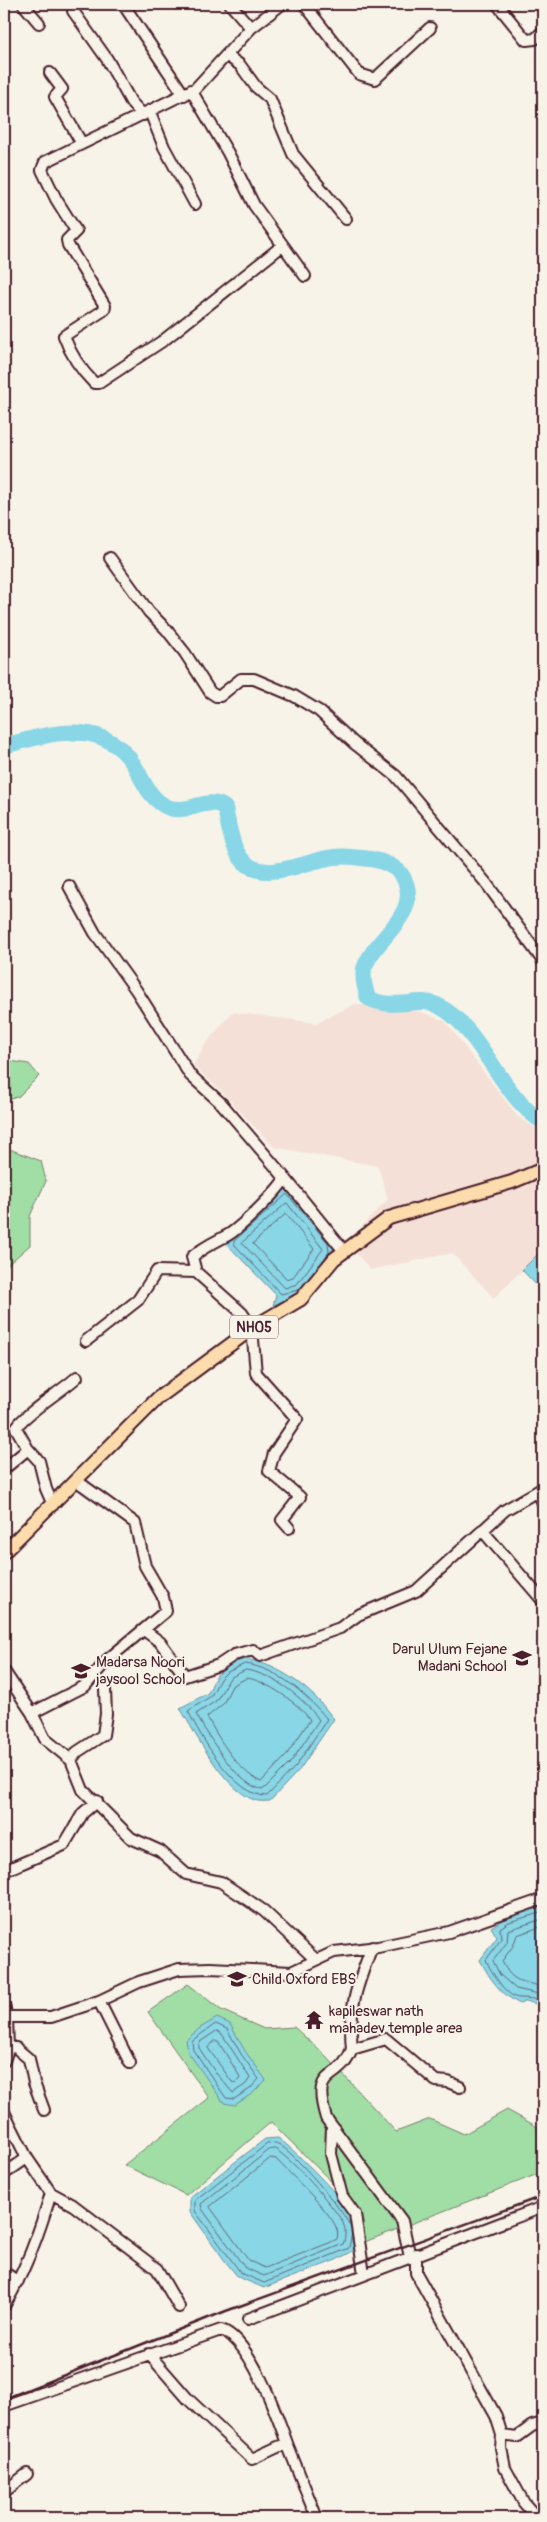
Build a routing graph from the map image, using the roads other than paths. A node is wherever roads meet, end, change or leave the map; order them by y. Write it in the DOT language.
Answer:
graph roads {
  1 [pos="23,4"];
  2 [pos="123,4"];
  3 [pos="230,4"];
  4 [pos="282,4"];
  5 [pos="304,4"];
  6 [pos="498,4"];
  7 [pos="73,11"];
  8 [pos="39,23"];
  9 [pos="251,28"];
  10 [pos="430,28"];
  11 [pos="543,31"];
  12 [pos="226,55"];
  13 [pos="50,73"];
  14 [pos="188,93"];
  15 [pos="147,113"];
  16 [pos="82,144"];
  17 [pos="195,204"];
  18 [pos="346,219"];
  19 [pos="282,246"];
  20 [pos="305,276"];
  21 [pos="110,558"];
  22 [pos="69,886"];
  23 [pos="543,961"];
  24 [pos="543,1169"];
  25 [pos="285,1178"];
  26 [pos="344,1251"];
  27 [pos="196,1272"];
  28 [pos="252,1328"];
  29 [pos="86,1341"];
  30 [pos="77,1377"];
  31 [pos="28,1449"];
  32 [pos="4,1469"];
  33 [pos="77,1481"];
  34 [pos="541,1490"];
  35 [pos="543,1503"];
  36 [pos="53,1504"];
  37 [pos="289,1528"];
  38 [pos="482,1530"];
  39 [pos="4,1552"];
  40 [pos="543,1601"];
  41 [pos="144,1630"];
  42 [pos="4,1671"];
  43 [pos="105,1689"];
  44 [pos="32,1713"];
  45 [pos="71,1760"];
  46 [pos="97,1801"];
  47 [pos="4,1871"];
  48 [pos="543,1899"];
  49 [pos="372,1947"];
  50 [pos="316,1960"];
  51 [pos="99,2001"];
  52 [pos="5,2013"];
  53 [pos="8,2046"];
  54 [pos="352,2049"];
  55 [pos="4,2061"];
  56 [pos="130,2063"];
  57 [pos="460,2087"];
  58 [pos="44,2110"];
  59 [pos="4,2112"];
  60 [pos="332,2126"];
  61 [pos="26,2158"];
  62 [pos="4,2174"];
  63 [pos="51,2193"];
  64 [pos="543,2207"];
  65 [pos="413,2255"];
  66 [pos="4,2272"];
  67 [pos="364,2274"];
  68 [pos="18,2282"];
  69 [pos="4,2306"];
  70 [pos="179,2307"];
  71 [pos="248,2319"];
  72 [pos="150,2354"];
  73 [pos="4,2406"];
  74 [pos="543,2423"];
  75 [pos="502,2435"];
  76 [pos="288,2446"];
  77 [pos="27,2474"];
  78 [pos="4,2492"];
  79 [pos="317,2518"];
  80 [pos="537,2518"];
  1 -- 8 [label="street"];
  2 -- 14 [label="street"];
  3 -- 9 [label="street"];
  4 -- 9 [label="street"];
  5 -- 10 [label="street"];
  6 -- 11 [label="street"];
  7 -- 15 [label="street"];
  9 -- 12 [label="street"];
  12 -- 14 [label="street"];
  12 -- 18 [label="street"];
  13 -- 16 [label="street"];
  14 -- 15 [label="street"];
  14 -- 19 [label="street"];
  15 -- 16 [label="street"];
  15 -- 17 [label="street"];
  16 -- 19 [label="street"];
  19 -- 20 [label="street"];
  21 -- 23 [label="street"];
  22 -- 25 [label="street"];
  24 -- 26 [label="main road, NH05"];
  25 -- 26 [label="street"];
  25 -- 27 [label="street"];
  26 -- 28 [label="main road, NH05"];
  27 -- 28 [label="street"];
  27 -- 29 [label="street"];
  28 -- 33 [label="main road, NH05"];
  28 -- 37 [label="street"];
  30 -- 31 [label="street"];
  31 -- 32 [label="street"];
  31 -- 36 [label="street"];
  33 -- 36 [label="main road, NH05"];
  33 -- 41 [label="street"];
  34 -- 35 [label="street"];
  34 -- 38 [label="street"];
  36 -- 39 [label="main road, NH05"];
  38 -- 40 [label="street"];
  38 -- 41 [label="street"];
  41 -- 44 [label="street"];
  42 -- 44 [label="street"];
  43 -- 45 [label="street"];
  44 -- 45 [label="street"];
  45 -- 46 [label="street"];
  46 -- 47 [label="street"];
  46 -- 50 [label="street"];
  48 -- 49 [label="street"];
  49 -- 50 [label="street"];
  49 -- 54 [label="street"];
  50 -- 51 [label="street"];
  51 -- 52 [label="street"];
  51 -- 56 [label="street"];
  52 -- 53 [label="street"];
  53 -- 55 [label="street"];
  53 -- 58 [label="street"];
  54 -- 57 [label="street"];
  54 -- 60 [label="street"];
  59 -- 61 [label="street"];
  60 -- 65 [label="street"];
  60 -- 67 [label="street"];
  61 -- 62 [label="street"];
  61 -- 63 [label="street"];
  63 -- 68 [label="street"];
  63 -- 70 [label="street"];
  64 -- 65 [label="street"];
  65 -- 67 [label="street"];
  65 -- 75 [label="street"];
  66 -- 68 [label="street"];
  67 -- 71 [label="street"];
  68 -- 69 [label="street"];
  72 -- 73 [label="street"];
  72 -- 76 [label="street"];
  72 -- 76 [label="street"];
  74 -- 75 [label="street"];
  75 -- 80 [label="street"];
  76 -- 79 [label="street"];
  77 -- 78 [label="street"];
}
